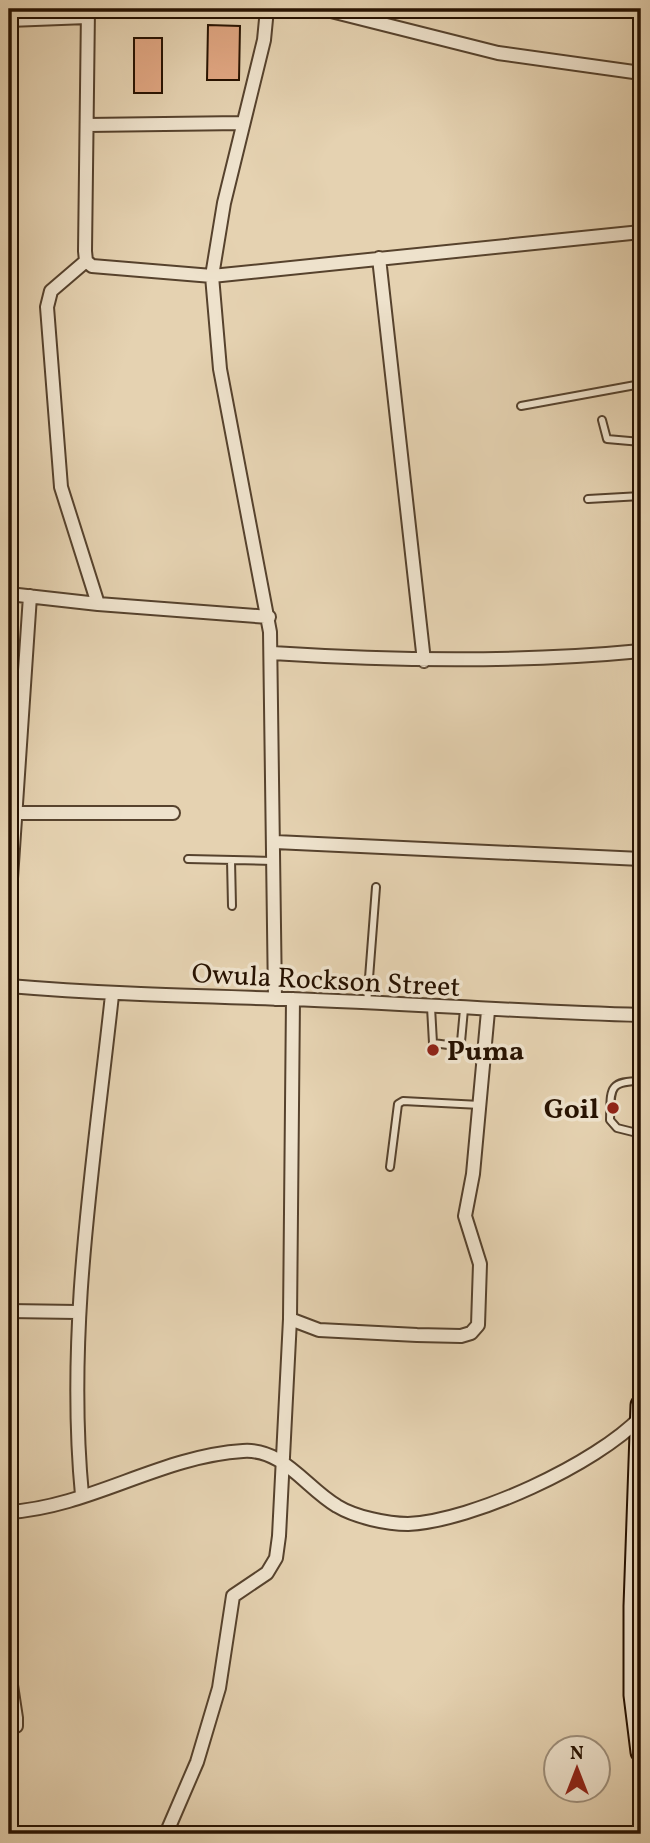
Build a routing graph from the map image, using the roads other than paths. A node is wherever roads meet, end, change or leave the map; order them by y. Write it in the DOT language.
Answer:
graph roads {
  1 [pos="267,9"];
  2 [pos="323,9"];
  3 [pos="88,13"];
  4 [pos="9,20"];
  5 [pos="641,73"];
  6 [pos="242,123"];
  7 [pos="87,125"];
  8 [pos="641,232"];
  9 [pos="379,258"];
  10 [pos="86,261"];
  11 [pos="212,276"];
  12 [pos="641,384"];
  13 [pos="521,406"];
  14 [pos="602,420"];
  15 [pos="641,442"];
  16 [pos="641,496"];
  17 [pos="588,499"];
  18 [pos="9,594"];
  19 [pos="30,596"];
  20 [pos="98,604"];
  21 [pos="269,617"];
  22 [pos="641,651"];
  23 [pos="272,653"];
  24 [pos="424,661"];
  25 [pos="15,813"];
  26 [pos="173,813"];
  27 [pos="275,842"];
  28 [pos="188,859"];
  29 [pos="641,859"];
  30 [pos="231,860"];
  31 [pos="275,861"];
  32 [pos="376,887"];
  33 [pos="232,906"];
  34 [pos="9,908"];
  35 [pos="9,986"];
  36 [pos="112,995"];
  37 [pos="275,999"];
  38 [pos="293,999"];
  39 [pos="367,1004"];
  40 [pos="431,1007"];
  41 [pos="464,1009"];
  42 [pos="488,1011"];
  43 [pos="641,1015"];
  44 [pos="641,1081"];
  45 [pos="480,1105"];
  46 [pos="641,1134"];
  47 [pos="390,1167"];
  48 [pos="9,1311"];
  49 [pos="77,1312"];
  50 [pos="290,1319"];
  51 [pos="641,1414"];
  52 [pos="640,1440"];
  53 [pos="285,1464"];
  54 [pos="82,1495"];
  55 [pos="9,1512"];
  56 [pos="9,1672"];
  57 [pos="9,1729"];
  58 [pos="641,1752"];
  59 [pos="166,1834"];
  1 -- 6 [label="street"];
  2 -- 5 [label="street"];
  3 -- 4 [label="street"];
  3 -- 7 [label="street"];
  6 -- 7 [label="street"];
  6 -- 11 [label="street"];
  7 -- 10 [label="street"];
  8 -- 9 [label="street"];
  9 -- 11 [label="street"];
  9 -- 24 [label="street"];
  10 -- 11 [label="street"];
  10 -- 20 [label="street"];
  11 -- 21 [label="street"];
  12 -- 13 [label="lane"];
  14 -- 15 [label="lane"];
  16 -- 17 [label="lane"];
  18 -- 19 [label="street"];
  19 -- 20 [label="street"];
  19 -- 25 [label="street"];
  20 -- 21 [label="street"];
  21 -- 23 [label="street"];
  22 -- 24 [label="street"];
  23 -- 24 [label="street"];
  23 -- 27 [label="street"];
  25 -- 26 [label="street"];
  25 -- 34 [label="street"];
  27 -- 29 [label="street"];
  27 -- 31 [label="street"];
  28 -- 30 [label="lane"];
  30 -- 31 [label="lane"];
  30 -- 33 [label="lane"];
  31 -- 37 [label="street"];
  32 -- 39 [label="lane"];
  35 -- 36 [label="street, Owula Rockson Street"];
  36 -- 37 [label="street, Owula Rockson Street"];
  36 -- 49 [label="street"];
  37 -- 38 [label="street, Owula Rockson Street"];
  38 -- 39 [label="street, Owula Rockson Street"];
  38 -- 50 [label="street"];
  39 -- 40 [label="street, Owula Rockson Street"];
  40 -- 41 [label="street, Owula Rockson Street"];
  40 -- 41 [label="lane"];
  41 -- 42 [label="street, Owula Rockson Street"];
  42 -- 43 [label="street, Owula Rockson Street"];
  42 -- 45 [label="street"];
  44 -- 46 [label="lane"];
  45 -- 47 [label="lane"];
  45 -- 50 [label="street"];
  48 -- 49 [label="street"];
  49 -- 54 [label="street"];
  50 -- 53 [label="street"];
  51 -- 52 [label="main road"];
  51 -- 53 [label="street"];
  52 -- 58 [label="main road"];
  53 -- 54 [label="street"];
  53 -- 59 [label="street"];
  54 -- 55 [label="street"];
  56 -- 57 [label="street"];
}
